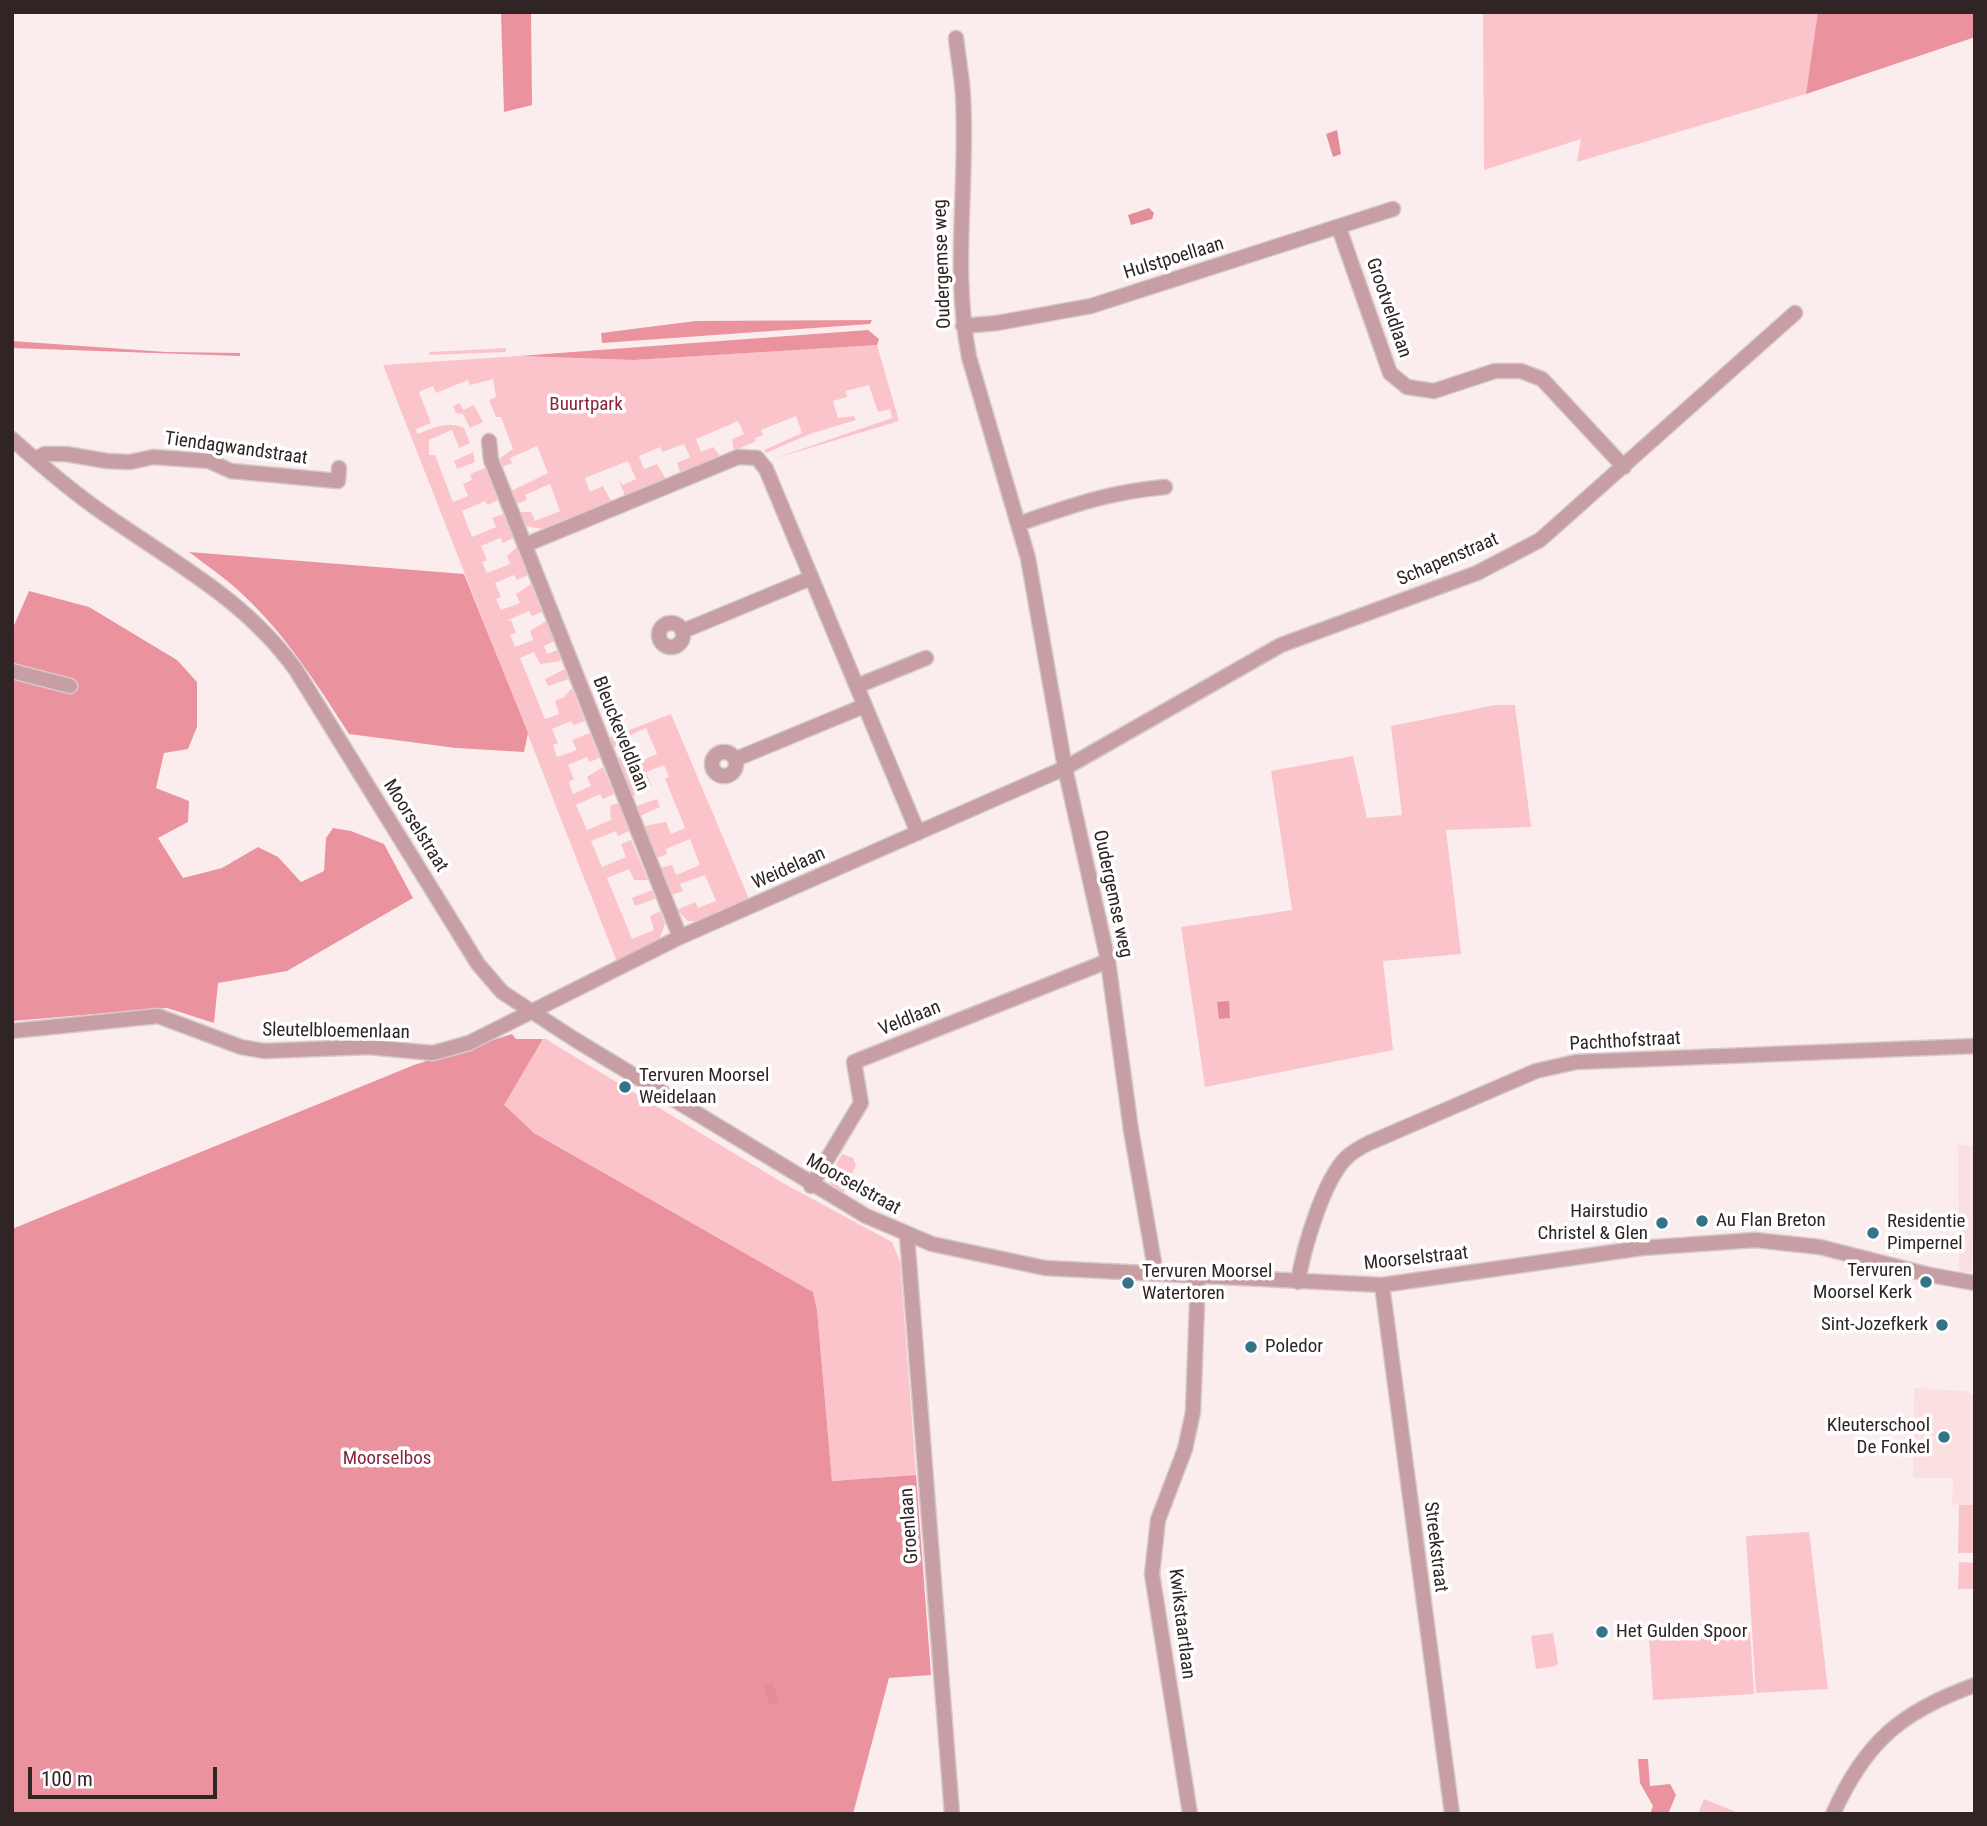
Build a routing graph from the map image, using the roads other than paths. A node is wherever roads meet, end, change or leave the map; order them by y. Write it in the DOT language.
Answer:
graph roads {
  1 [pos="956,38"];
  2 [pos="1393,209"];
  3 [pos="1339,228"];
  4 [pos="1796,313"];
  5 [pos="962,326"];
  6 [pos="12,439"];
  7 [pos="489,441"];
  8 [pos="35,459"];
  9 [pos="1624,467"];
  10 [pos="339,468"];
  11 [pos="1165,487"];
  12 [pos="1018,524"];
  13 [pos="524,545"];
  14 [pos="811,578"];
  15 [pos="683,631"];
  16 [pos="926,657"];
  17 [pos="12,671"];
  18 [pos="71,686"];
  19 [pos="857,686"];
  20 [pos="864,706"];
  21 [pos="736,759"];
  22 [pos="1065,768"];
  23 [pos="919,833"];
  24 [pos="681,937"];
  25 [pos="1108,961"];
  26 [pos="532,1013"];
  27 [pos="12,1031"];
  28 [pos="1975,1046"];
  29 [pos="811,1186"];
  30 [pos="907,1236"];
  31 [pos="1156,1274"];
  32 [pos="1198,1277"];
  33 [pos="1298,1282"];
  34 [pos="1975,1283"];
  35 [pos="1382,1284"];
  36 [pos="1975,1685"];
  37 [pos="952,1814"];
  38 [pos="1191,1814"];
  39 [pos="1452,1814"];
  40 [pos="1833,1814"];
  1 -- 5 [label="street, Oudergemse weg"];
  2 -- 3 [label="street, Hulstpoellaan"];
  3 -- 5 [label="street, Hulstpoellaan"];
  3 -- 9 [label="street, Grootveldlaan"];
  4 -- 9 [label="street, Schapenstraat"];
  5 -- 12 [label="street, Oudergemse weg"];
  6 -- 8 [label="street, Moorselstraat"];
  7 -- 13 [label="street, Bleuckeveldlaan"];
  8 -- 10 [label="street, Tiendagwandstraat"];
  8 -- 26 [label="street, Moorselstraat"];
  9 -- 22 [label="street, Schapenstraat"];
  11 -- 12 [label="street"];
  12 -- 22 [label="street, Oudergemse weg"];
  13 -- 14 [label="street"];
  13 -- 24 [label="street, Bleuckeveldlaan"];
  14 -- 15 [label="street"];
  14 -- 19 [label="street"];
  16 -- 19 [label="street"];
  17 -- 18 [label="street"];
  19 -- 20 [label="street"];
  20 -- 21 [label="street"];
  20 -- 23 [label="street"];
  22 -- 23 [label="street, Weidelaan"];
  22 -- 25 [label="street, Oudergemse weg"];
  23 -- 24 [label="street, Weidelaan"];
  24 -- 26 [label="street, Weidelaan"];
  25 -- 29 [label="street, Veldlaan"];
  25 -- 31 [label="street, Oudergemse weg"];
  26 -- 27 [label="street, Sleutelbloemenlaan"];
  26 -- 29 [label="street, Moorselstraat"];
  28 -- 33 [label="street, Pachthofstraat"];
  29 -- 30 [label="street, Moorselstraat"];
  30 -- 31 [label="street, Moorselstraat"];
  30 -- 37 [label="street, Groenlaan"];
  31 -- 32 [label="street, Moorselstraat"];
  32 -- 33 [label="street, Moorselstraat"];
  32 -- 38 [label="street, Kwikstaartlaan"];
  33 -- 35 [label="street, Moorselstraat"];
  34 -- 35 [label="street, Moorselstraat"];
  35 -- 39 [label="street, Streekstraat"];
  36 -- 40 [label="street"];
}
